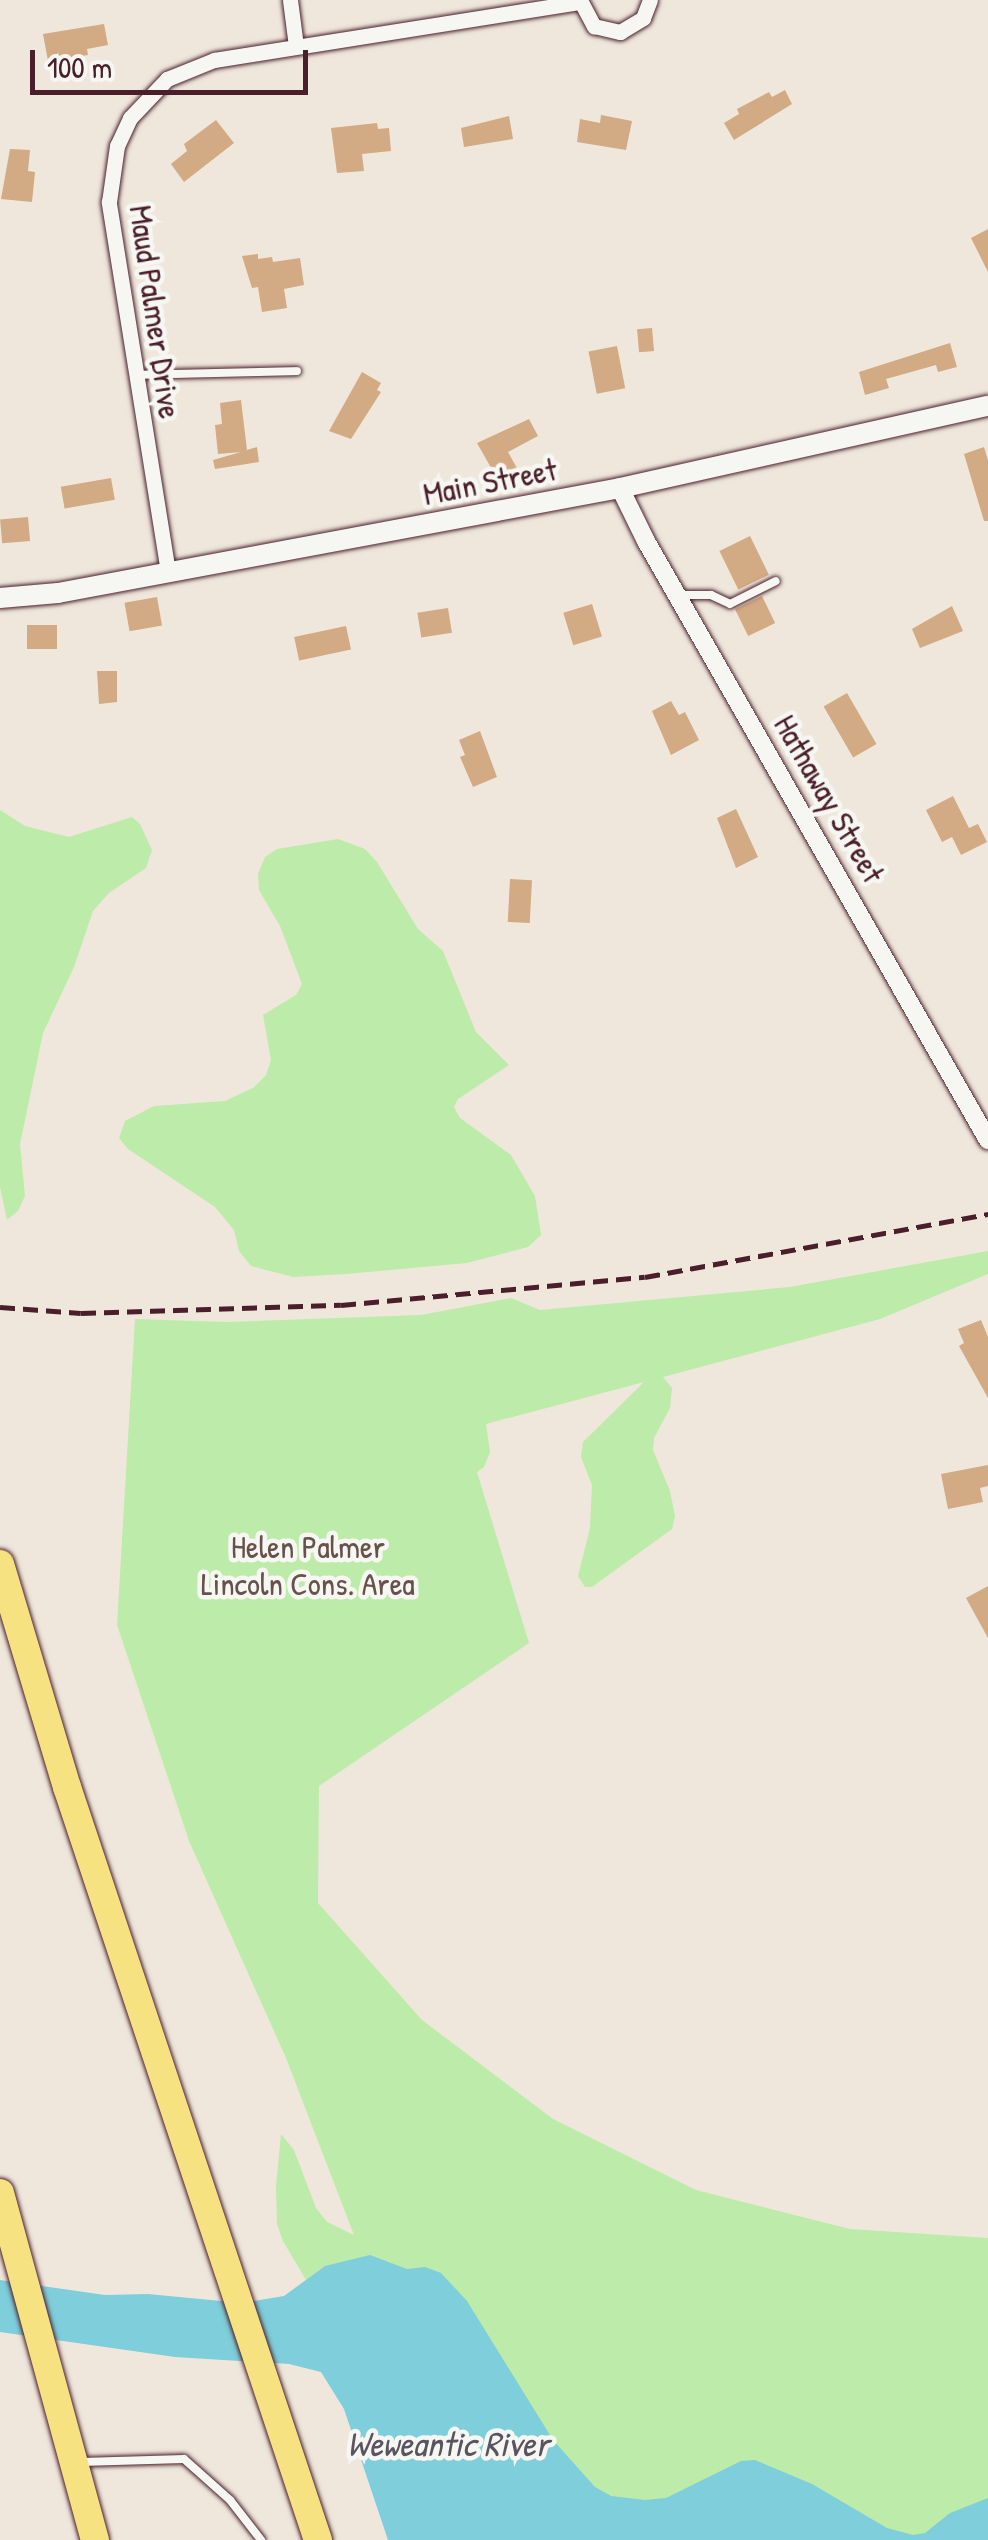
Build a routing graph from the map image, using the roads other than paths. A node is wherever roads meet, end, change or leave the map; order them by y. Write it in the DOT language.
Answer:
graph roads {
  1 [pos="290,0"];
  2 [pos="650,0"];
  3 [pos="580,1"];
  4 [pos="296,46"];
  5 [pos="297,371"];
  6 [pos="135,375"];
  7 [pos="988,406"];
  8 [pos="620,488"];
  9 [pos="168,572"];
  10 [pos="776,581"];
  11 [pos="677,595"];
  12 [pos="0,598"];
  13 [pos="988,1140"];
  14 [pos="0,1564"];
  15 [pos="0,2192"];
  16 [pos="74,2463"];
  17 [pos="95,2540"];
  18 [pos="261,2540"];
  19 [pos="318,2540"];
  1 -- 4 [label="street"];
  2 -- 3 [label="street, Maud Palmer Drive"];
  3 -- 4 [label="street, Maud Palmer Drive"];
  4 -- 6 [label="street, Maud Palmer Drive"];
  5 -- 6 [label="lane"];
  6 -- 9 [label="street, Maud Palmer Drive"];
  7 -- 8 [label="main road, Main Street"];
  8 -- 9 [label="main road, Main Street"];
  8 -- 11 [label="street, Hathaway Street"];
  9 -- 12 [label="main road, Main Street"];
  10 -- 11 [label="lane"];
  11 -- 13 [label="street, Hathaway Street"];
  14 -- 19 [label="highway"];
  15 -- 16 [label="highway"];
  16 -- 17 [label="highway"];
  16 -- 18 [label="lane"];
}
